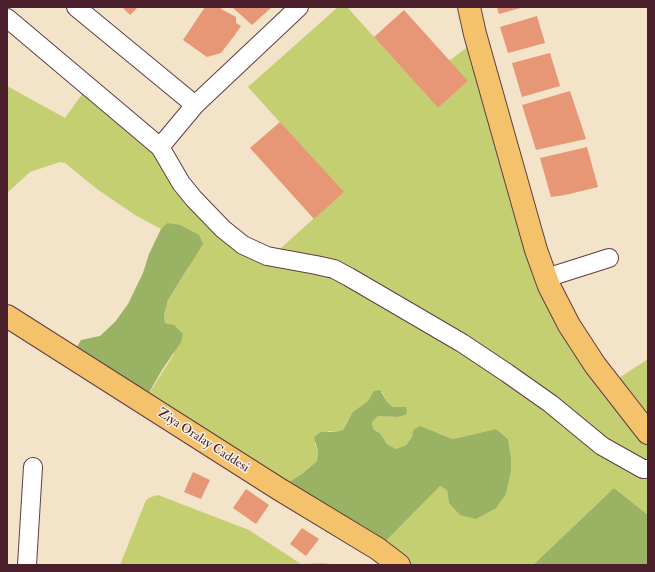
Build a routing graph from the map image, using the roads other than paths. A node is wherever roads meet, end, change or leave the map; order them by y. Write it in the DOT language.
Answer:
graph roads {
  1 [pos="76,7"];
  2 [pos="299,7"];
  3 [pos="469,7"];
  4 [pos="7,18"];
  5 [pos="195,105"];
  6 [pos="160,147"];
  7 [pos="609,258"];
  8 [pos="546,278"];
  9 [pos="7,316"];
  10 [pos="648,433"];
  11 [pos="33,467"];
  12 [pos="648,469"];
  13 [pos="27,565"];
  14 [pos="399,565"];
  1 -- 5 [label="street"];
  2 -- 5 [label="street"];
  3 -- 8 [label="main road"];
  4 -- 6 [label="street"];
  5 -- 6 [label="street"];
  6 -- 12 [label="street"];
  7 -- 8 [label="street"];
  8 -- 10 [label="main road"];
  9 -- 14 [label="main road, Ziya Oralay Caddesi"];
  11 -- 13 [label="street"];
}
